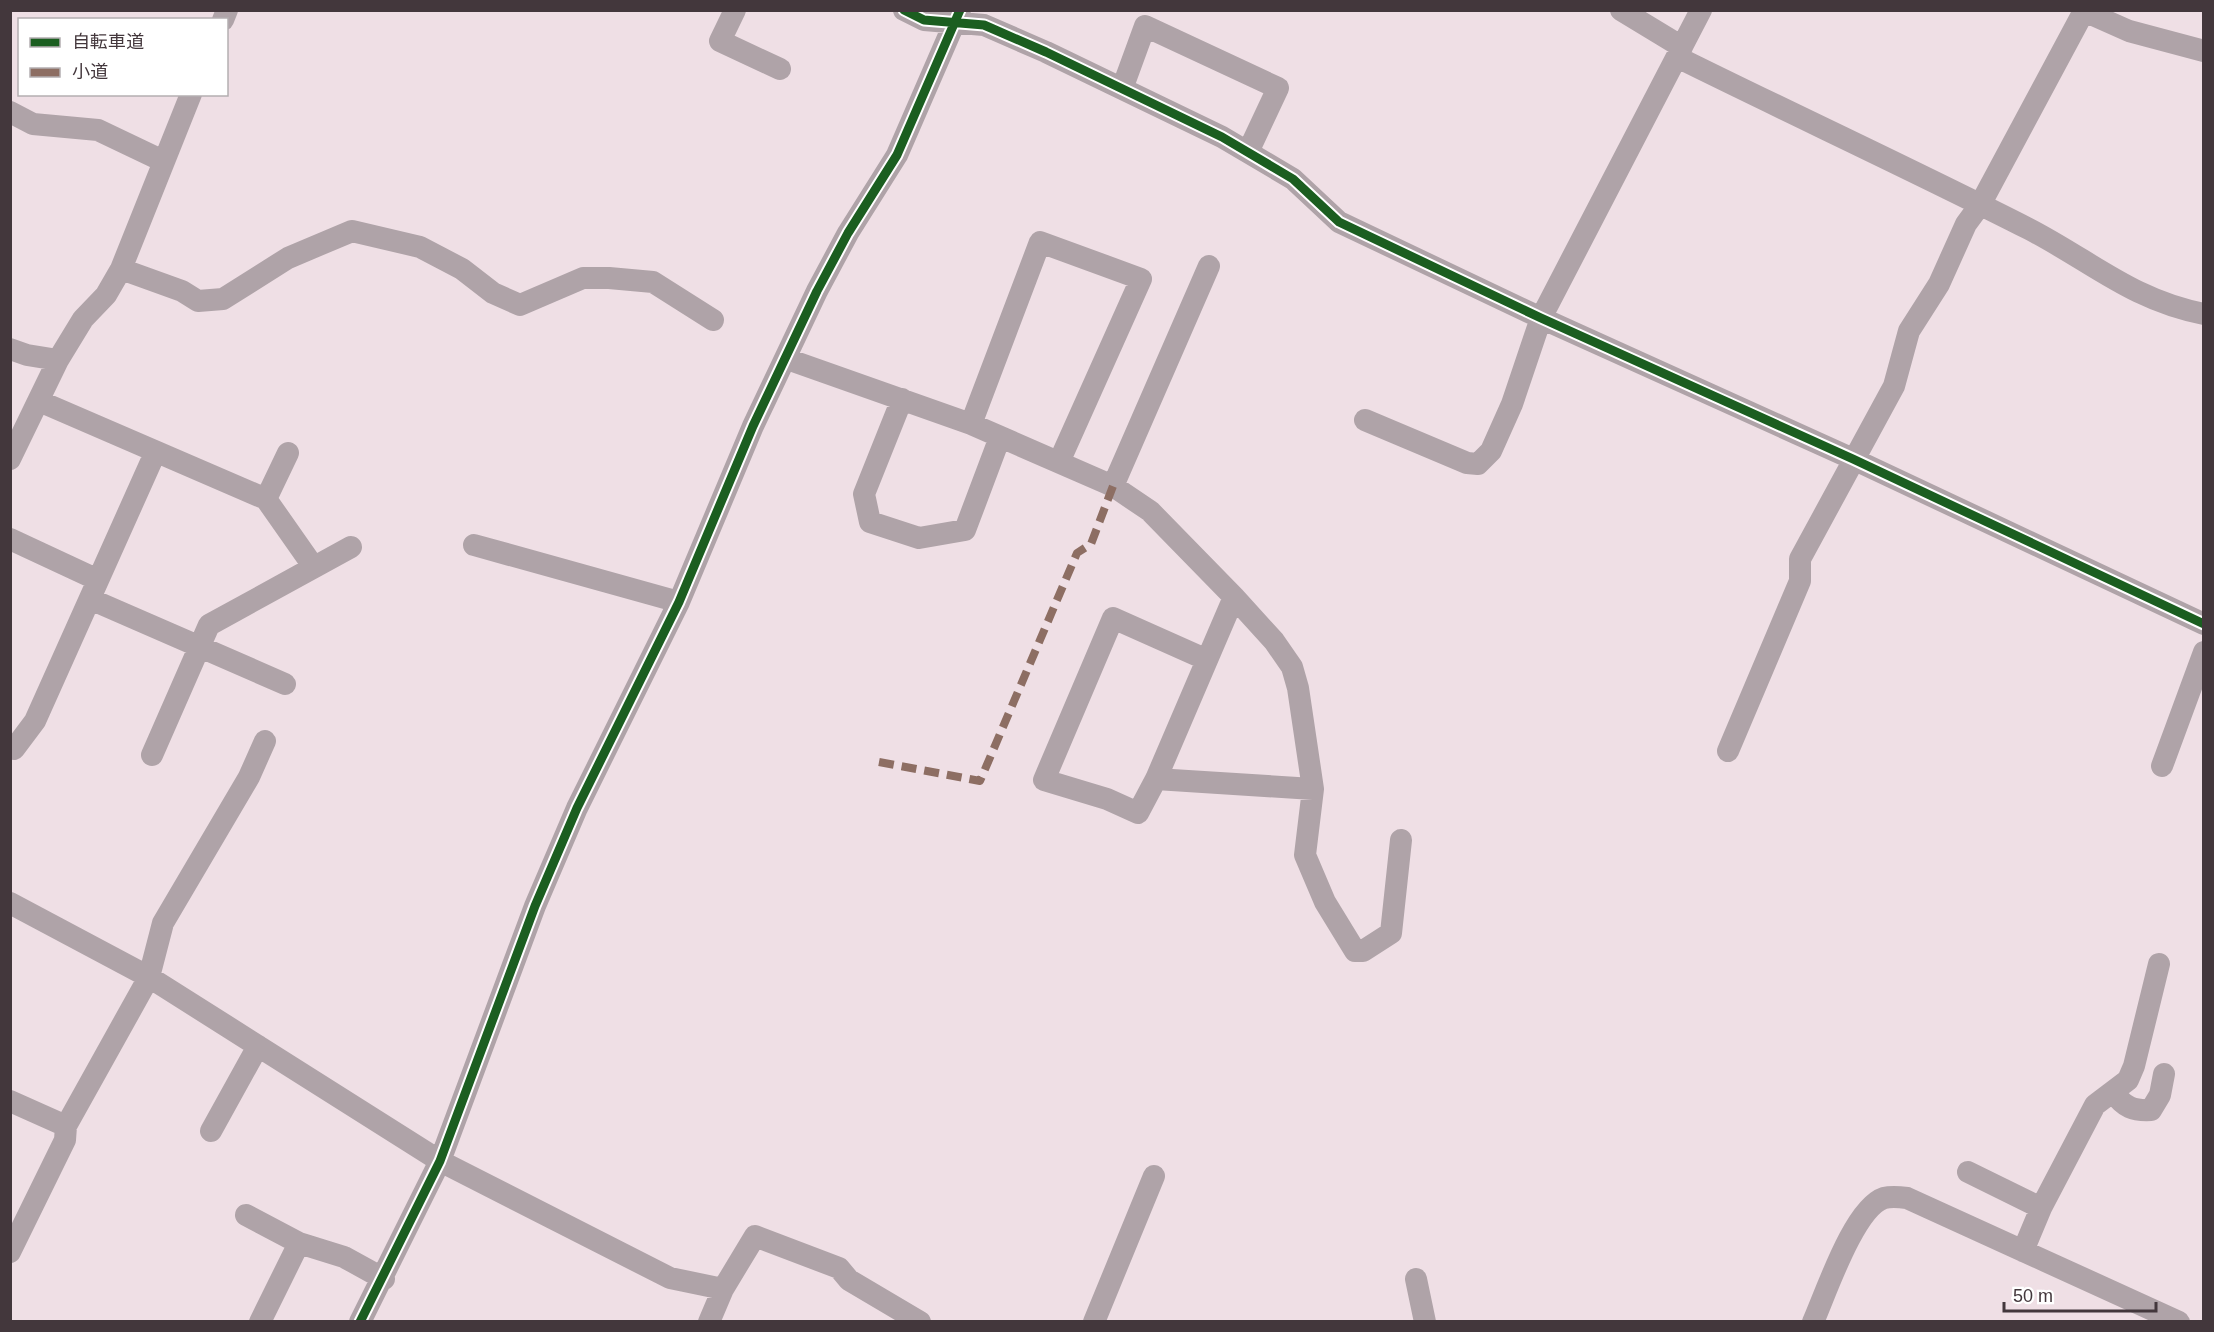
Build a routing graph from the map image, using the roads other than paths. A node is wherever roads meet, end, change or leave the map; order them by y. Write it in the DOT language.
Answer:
graph roads {
  1 [pos="735,10"];
  2 [pos="904,10"];
  3 [pos="1621,10"];
  4 [pos="1701,10"];
  5 [pos="958,16"];
  6 [pos="2204,51"];
  7 [pos="1680,52"];
  8 [pos="780,69"];
  9 [pos="1122,89"];
  10 [pos="190,96"];
  11 [pos="10,112"];
  12 [pos="1248,152"];
  13 [pos="163,161"];
  14 [pos="1980,205"];
  15 [pos="1209,266"];
  16 [pos="121,268"];
  17 [pos="2204,314"];
  18 [pos="1541,318"];
  19 [pos="713,320"];
  20 [pos="10,349"];
  21 [pos="787,359"];
  22 [pos="58,360"];
  23 [pos="902,399"];
  24 [pos="39,401"];
  25 [pos="1365,420"];
  26 [pos="971,424"];
  27 [pos="1000,437"];
  28 [pos="155,453"];
  29 [pos="288,453"];
  30 [pos="10,459"];
  31 [pos="1854,459"];
  32 [pos="1059,462"];
  33 [pos="1113,486"];
  34 [pos="266,500"];
  35 [pos="10,539"];
  36 [pos="474,544"];
  37 [pos="351,547"];
  38 [pos="313,566"];
  39 [pos="94,590"];
  40 [pos="1234,597"];
  41 [pos="679,602"];
  42 [pos="2204,624"];
  43 [pos="198,646"];
  44 [pos="2204,652"];
  45 [pos="1205,659"];
  46 [pos="285,684"];
  47 [pos="265,741"];
  48 [pos="10,747"];
  49 [pos="1728,751"];
  50 [pos="152,755"];
  51 [pos="2162,766"];
  52 [pos="1156,779"];
  53 [pos="1313,789"];
  54 [pos="1401,840"];
  55 [pos="10,903"];
  56 [pos="2159,964"];
  57 [pos="149,977"];
  58 [pos="258,1046"];
  59 [pos="2164,1074"];
  60 [pos="2114,1092"];
  61 [pos="10,1101"];
  62 [pos="66,1126"];
  63 [pos="211,1131"];
  64 [pos="440,1161"];
  65 [pos="1968,1172"];
  66 [pos="1154,1176"];
  67 [pos="2042,1208"];
  68 [pos="246,1215"];
  69 [pos="299,1243"];
  70 [pos="2023,1251"];
  71 [pos="10,1252"];
  72 [pos="384,1278"];
  73 [pos="1416,1279"];
  74 [pos="723,1289"];
  75 [pos="260,1322"];
  76 [pos="360,1322"];
  77 [pos="709,1322"];
  78 [pos="920,1322"];
  79 [pos="1094,1322"];
  80 [pos="1425,1322"];
  81 [pos="1813,1322"];
  82 [pos="2179,1322"];
  1 -- 8 [label="street"];
  2 -- 5 [label="street"];
  3 -- 7 [label="street"];
  4 -- 7 [label="street"];
  5 -- 9 [label="street"];
  5 -- 21 [label="street"];
  6 -- 14 [label="street"];
  7 -- 14 [label="street"];
  7 -- 18 [label="street"];
  9 -- 12 [label="street"];
  9 -- 12 [label="street"];
  10 -- 13 [label="street"];
  11 -- 13 [label="street"];
  12 -- 18 [label="street"];
  13 -- 16 [label="street"];
  14 -- 17 [label="street"];
  14 -- 31 [label="street"];
  15 -- 33 [label="street"];
  16 -- 19 [label="street"];
  16 -- 22 [label="street"];
  18 -- 25 [label="street"];
  18 -- 31 [label="street"];
  20 -- 22 [label="street"];
  21 -- 23 [label="street"];
  21 -- 41 [label="street"];
  22 -- 24 [label="street"];
  23 -- 26 [label="street"];
  23 -- 27 [label="street"];
  24 -- 28 [label="street"];
  24 -- 30 [label="street"];
  26 -- 27 [label="street"];
  26 -- 32 [label="street"];
  27 -- 32 [label="street"];
  28 -- 34 [label="street"];
  28 -- 39 [label="street"];
  29 -- 34 [label="street"];
  31 -- 42 [label="street"];
  31 -- 49 [label="street"];
  32 -- 33 [label="street"];
  33 -- 40 [label="street"];
  34 -- 38 [label="street"];
  35 -- 39 [label="street"];
  36 -- 41 [label="street"];
  37 -- 38 [label="street"];
  38 -- 43 [label="street"];
  39 -- 43 [label="street"];
  39 -- 48 [label="street"];
  40 -- 45 [label="street"];
  40 -- 53 [label="street"];
  41 -- 64 [label="street"];
  43 -- 46 [label="street"];
  43 -- 50 [label="street"];
  44 -- 51 [label="street"];
  45 -- 52 [label="street"];
  45 -- 52 [label="street"];
  47 -- 57 [label="street"];
  52 -- 53 [label="street"];
  53 -- 54 [label="street"];
  55 -- 57 [label="street"];
  56 -- 60 [label="street"];
  57 -- 58 [label="street"];
  57 -- 62 [label="street"];
  58 -- 63 [label="street"];
  58 -- 64 [label="street"];
  59 -- 60 [label="street"];
  60 -- 67 [label="street"];
  61 -- 62 [label="street"];
  62 -- 71 [label="street"];
  64 -- 72 [label="street"];
  64 -- 74 [label="street"];
  65 -- 67 [label="street"];
  66 -- 79 [label="street"];
  67 -- 70 [label="street"];
  68 -- 69 [label="street"];
  69 -- 72 [label="street"];
  69 -- 75 [label="street"];
  70 -- 81 [label="street"];
  70 -- 82 [label="street"];
  72 -- 76 [label="street"];
  73 -- 80 [label="street"];
  74 -- 77 [label="street"];
  74 -- 78 [label="street"];
}
